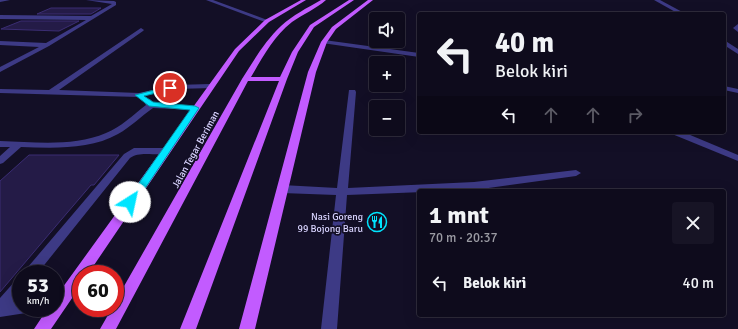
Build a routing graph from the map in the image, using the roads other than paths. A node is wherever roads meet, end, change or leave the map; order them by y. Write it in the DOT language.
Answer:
graph roads {
  1 [pos="8,0"];
  2 [pos="88,0"];
  3 [pos="208,0"];
  4 [pos="304,0"];
  5 [pos="324,0"];
  6 [pos="352,0"];
  7 [pos="371,0"];
  8 [pos="656,0"];
  9 [pos="0,1"];
  10 [pos="679,12"];
  11 [pos="0,17"];
  12 [pos="92,18"];
  13 [pos="267,21"];
  14 [pos="738,26"];
  15 [pos="141,30"];
  16 [pos="738,30"];
  17 [pos="324,42"];
  18 [pos="0,43"];
  19 [pos="726,43"];
  20 [pos="47,45"];
  21 [pos="738,52"];
  22 [pos="417,55"];
  23 [pos="0,70"];
  24 [pos="246,79"];
  25 [pos="283,79"];
  26 [pos="210,86"];
  27 [pos="726,88"];
  28 [pos="0,91"];
  29 [pos="738,91"];
  30 [pos="352,92"];
  31 [pos="50,93"];
  32 [pos="139,95"];
  33 [pos="151,104"];
  34 [pos="195,108"];
  35 [pos="680,134"];
  36 [pos="0,144"];
  37 [pos="19,144"];
  38 [pos="166,151"];
  39 [pos="738,151"];
  40 [pos="728,154"];
  41 [pos="738,158"];
  42 [pos="0,161"];
  43 [pos="576,173"];
  44 [pos="282,189"];
  45 [pos="342,192"];
  46 [pos="36,265"];
  47 [pos="12,295"];
  48 [pos="64,295"];
  49 [pos="12,308"];
  50 [pos="0,309"];
  51 [pos="50,317"];
  52 [pos="42,329"];
  53 [pos="108,329"];
  54 [pos="188,329"];
  55 [pos="248,329"];
  56 [pos="329,329"];
  1 -- 9 [label="street"];
  2 -- 12 [label="street"];
  3 -- 13 [label="street"];
  4 -- 13 [label="main road, Jalan Tegar Beriman"];
  5 -- 24 [label="main road, Jalan Tegar Beriman"];
  6 -- 25 [label="main road"];
  7 -- 17 [label="main road"];
  8 -- 10 [label="street"];
  11 -- 12 [label="street"];
  12 -- 20 [label="street"];
  13 -- 26 [label="main road, Jalan Tegar Beriman"];
  14 -- 16 [label="street"];
  15 -- 31 [label="street"];
  17 -- 22 [label="street"];
  17 -- 44 [label="main road"];
  18 -- 20 [label="street"];
  19 -- 21 [label="street"];
  20 -- 23 [label="street"];
  24 -- 25 [label="main road"];
  24 -- 53 [label="main road, Jalan Tegar Beriman"];
  25 -- 54 [label="main road"];
  26 -- 32 [label="street"];
  26 -- 34 [label="main road, Jalan Tegar Beriman"];
  27 -- 29 [label="street"];
  28 -- 31 [label="street"];
  30 -- 45 [label="street"];
  31 -- 32 [label="street"];
  32 -- 33 [label="street"];
  33 -- 34 [label="street"];
  33 -- 37 [label="street"];
  34 -- 38 [label="main road, Jalan Tegar Beriman"];
  35 -- 40 [label="street"];
  36 -- 37 [label="street"];
  37 -- 42 [label="street"];
  38 -- 46 [label="street"];
  38 -- 48 [label="main road, Jalan Tegar Beriman"];
  39 -- 40 [label="street"];
  40 -- 41 [label="street"];
  43 -- 45 [label="street"];
  44 -- 45 [label="street"];
  44 -- 55 [label="main road"];
  45 -- 56 [label="street"];
  47 -- 50 [label="street"];
  49 -- 50 [label="street"];
  51 -- 52 [label="main road, Jalan Tegar Beriman"];
}
